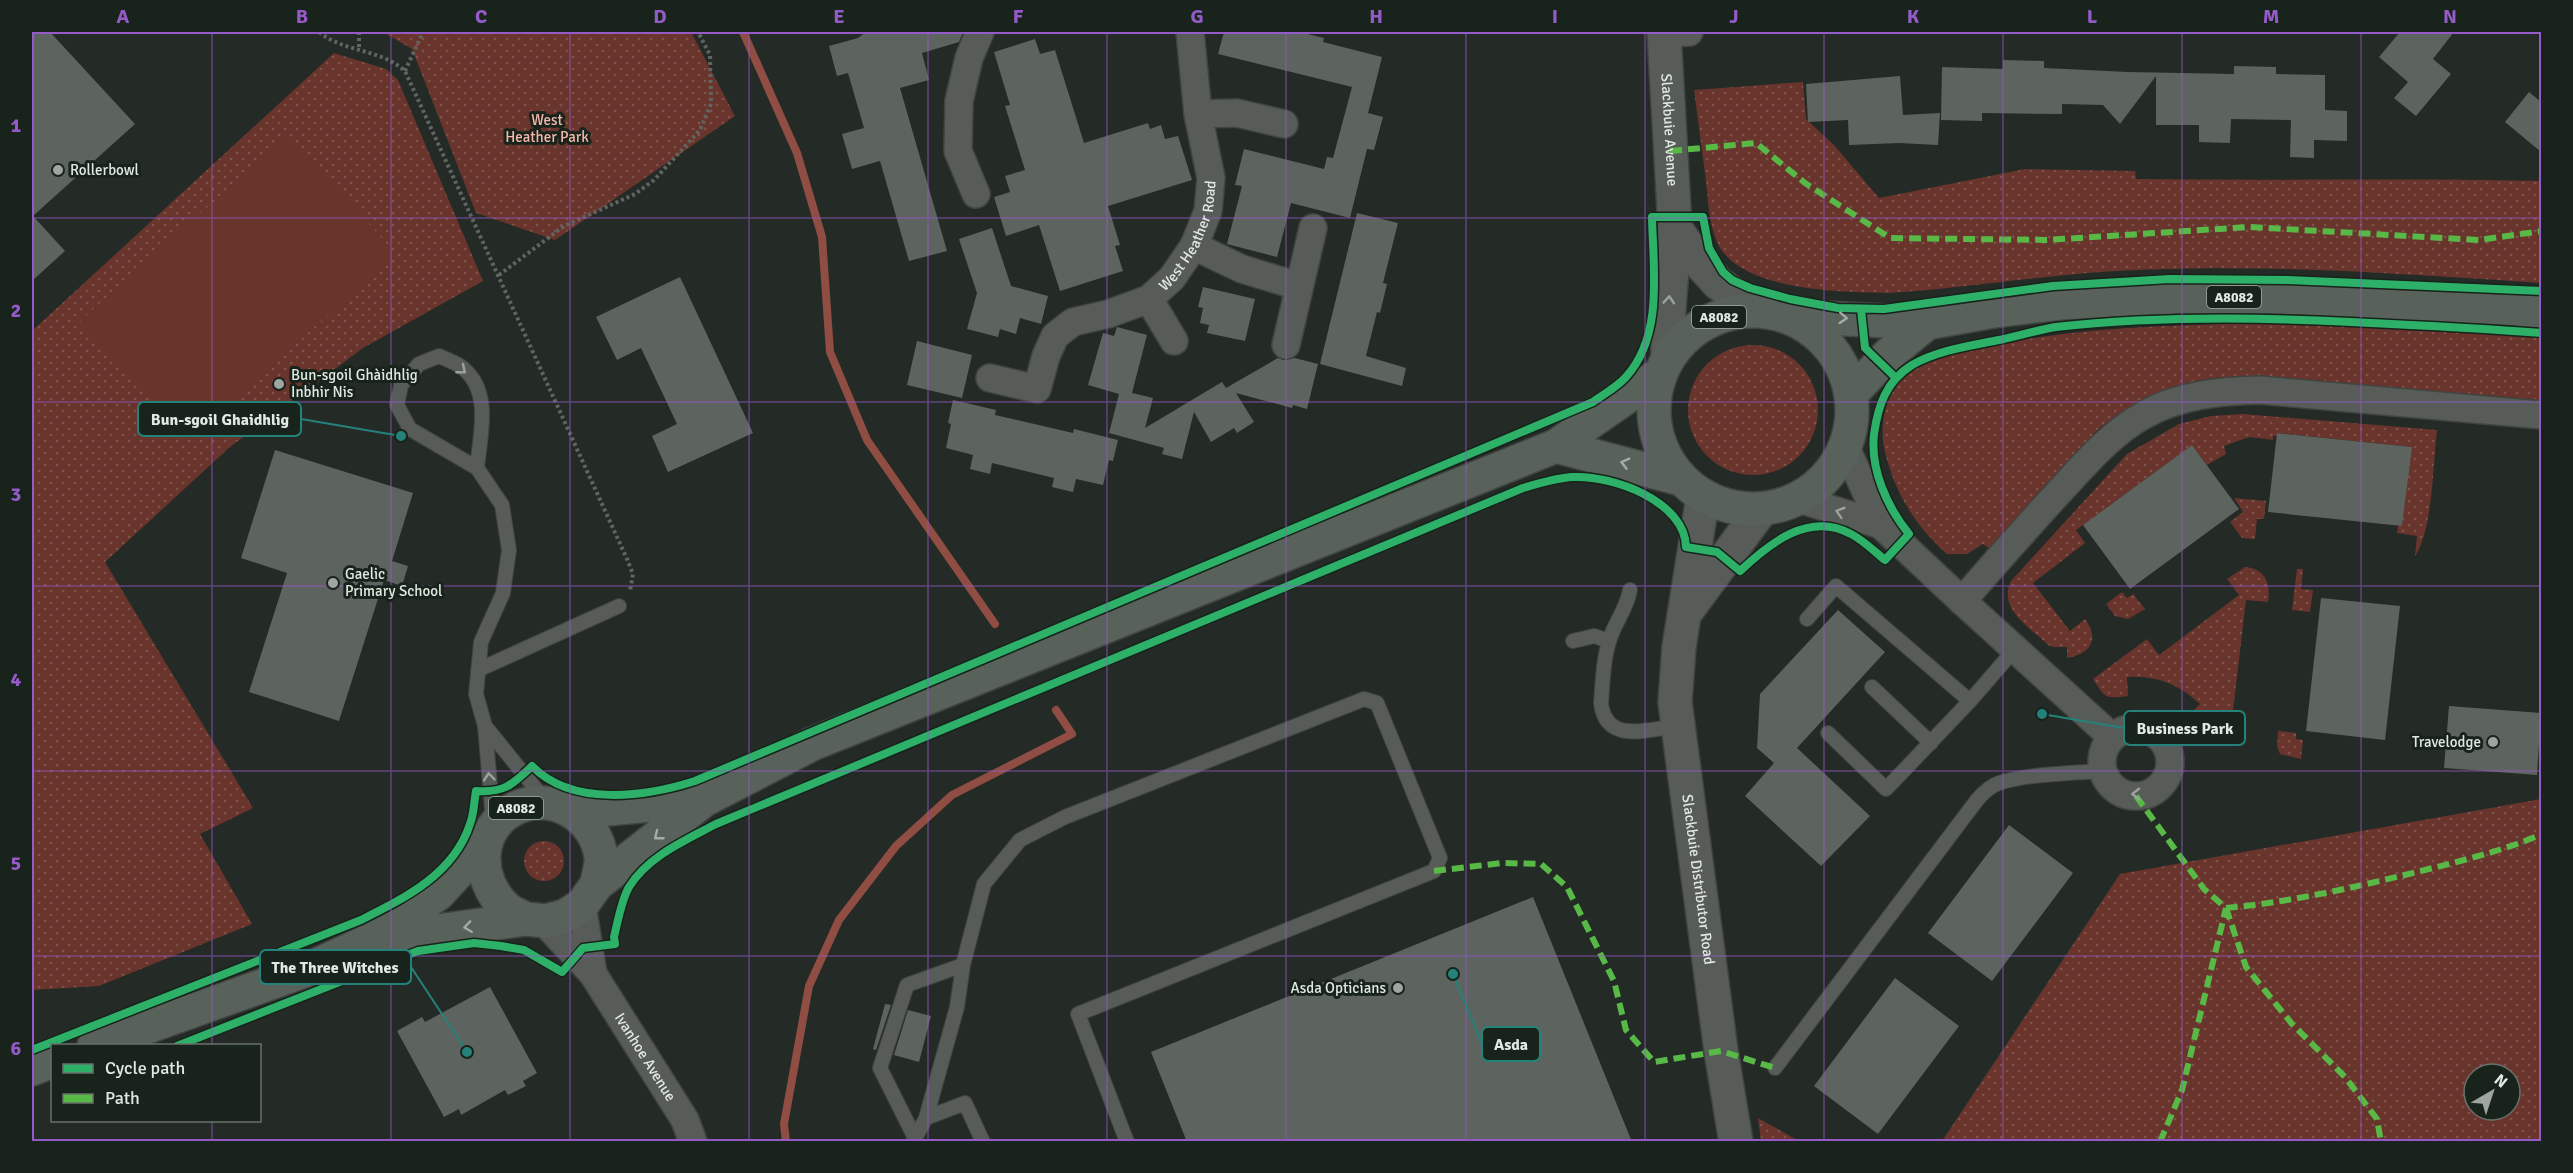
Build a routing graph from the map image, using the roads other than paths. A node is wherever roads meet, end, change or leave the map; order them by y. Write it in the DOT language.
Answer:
graph roads {
  1 [pos="980,32"];
  2 [pos="1190,32"];
  3 [pos="1673,32"];
  4 [pos="1198,114"];
  5 [pos="1284,124"];
  6 [pos="976,194"];
  7 [pos="1313,228"];
  8 [pos="1675,228"];
  9 [pos="1194,246"];
  10 [pos="1298,286"];
  11 [pos="1149,299"];
  12 [pos="2541,311"];
  13 [pos="1770,313"];
  14 [pos="1927,323"];
  15 [pos="1174,341"];
  16 [pos="1286,345"];
  17 [pos="1664,366"];
  18 [pos="990,378"];
  19 [pos="1852,393"];
  20 [pos="2541,415"];
  21 [pos="1556,446"];
  22 [pos="1846,448"];
  23 [pos="477,468"];
  24 [pos="1692,488"];
  25 [pos="1799,499"];
  26 [pos="1761,510"];
  27 [pos="1881,525"];
  28 [pos="1630,590"];
  29 [pos="1962,601"];
  30 [pos="619,606"];
  31 [pos="1684,615"];
  32 [pos="1808,619"];
  33 [pos="1573,641"];
  34 [pos="1610,641"];
  35 [pos="2015,649"];
  36 [pos="478,670"];
  37 [pos="1872,687"];
  38 [pos="1970,701"];
  39 [pos="485,726"];
  40 [pos="1678,726"];
  41 [pos="1828,733"];
  42 [pos="2112,737"];
  43 [pos="1931,743"];
  44 [pos="2103,771"];
  45 [pos="704,800"];
  46 [pos="561,807"];
  47 [pos="490,835"];
  48 [pos="590,894"];
  49 [pos="535,920"];
  50 [pos="371,940"];
  51 [pos="963,965"];
  52 [pos="594,974"];
  53 [pos="100,1044"];
  54 [pos="51,1061"];
  55 [pos="1775,1068"];
  56 [pos="32,1069"];
  57 [pos="926,1118"];
  58 [pos="914,1140"];
  59 [pos="693,1142"];
  60 [pos="983,1142"];
  61 [pos="1127,1142"];
  62 [pos="1736,1142"];
  1 -- 6 [label="street"];
  2 -- 4 [label="street, West Heather Road"];
  3 -- 8 [label="street, Slackbuie Avenue"];
  4 -- 5 [label="street"];
  4 -- 9 [label="street, West Heather Road"];
  7 -- 10 [label="street"];
  8 -- 13 [label="street"];
  17 -- 8 [label="street, Slackbuie Avenue, one-way"];
  9 -- 10 [label="street"];
  9 -- 11 [label="street, West Heather Road"];
  10 -- 16 [label="street"];
  11 -- 15 [label="street"];
  11 -- 18 [label="street, West Heather Road"];
  12 -- 14 [label="main road, A8082"];
  13 -- 14 [label="main road, A8082, one-way"];
  13 -- 17 [label="main road, A8082"];
  13 -- 19 [label="main road"];
  14 -- 19 [label="main road, A8082"];
  17 -- 21 [label="main road, A8082"];
  17 -- 24 [label="main road, A8082"];
  19 -- 22 [label="main road"];
  20 -- 29 [label="street"];
  24 -- 21 [label="main road, one-way"];
  21 -- 45 [label="main road, A8082"];
  22 -- 25 [label="main road"];
  22 -- 27 [label="street"];
  23 -- 23 [label="lane, one-way"];
  23 -- 36 [label="lane"];
  24 -- 26 [label="main road"];
  24 -- 31 [label="street, Slackbuie Distributor Road"];
  25 -- 26 [label="main road"];
  27 -- 25 [label="street, one-way"];
  26 -- 31 [label="street"];
  27 -- 29 [label="street"];
  28 -- 34 [label="lane"];
  29 -- 35 [label="street"];
  30 -- 36 [label="lane"];
  31 -- 40 [label="street, Slackbuie Distributor Road"];
  32 -- 38 [label="lane"];
  33 -- 34 [label="lane"];
  34 -- 40 [label="lane"];
  35 -- 38 [label="lane"];
  35 -- 42 [label="street"];
  36 -- 39 [label="lane"];
  37 -- 43 [label="lane"];
  38 -- 43 [label="lane"];
  39 -- 46 [label="lane"];
  47 -- 39 [label="lane, one-way"];
  40 -- 62 [label="street, Slackbuie Distributor Road"];
  41 -- 43 [label="lane"];
  42 -- 44 [label="street"];
  42 -- 44 [label="street, one-way"];
  44 -- 55 [label="lane"];
  45 -- 46 [label="main road, A8082"];
  45 -- 48 [label="main road, A8082, one-way"];
  46 -- 47 [label="main road, A8082"];
  46 -- 48 [label="main road"];
  47 -- 49 [label="main road"];
  47 -- 50 [label="main road, A8082"];
  48 -- 49 [label="main road, A8082"];
  48 -- 52 [label="street, Ivanhoe Avenue"];
  49 -- 50 [label="main road, A8082, one-way"];
  49 -- 52 [label="street, Ivanhoe Avenue"];
  50 -- 53 [label="main road, A8082"];
  51 -- 57 [label="lane"];
  51 -- 58 [label="lane"];
  51 -- 61 [label="lane"];
  52 -- 59 [label="street, Ivanhoe Avenue"];
  54 -- 56 [label="main road"];
  57 -- 58 [label="lane"];
  57 -- 60 [label="lane"];
}
